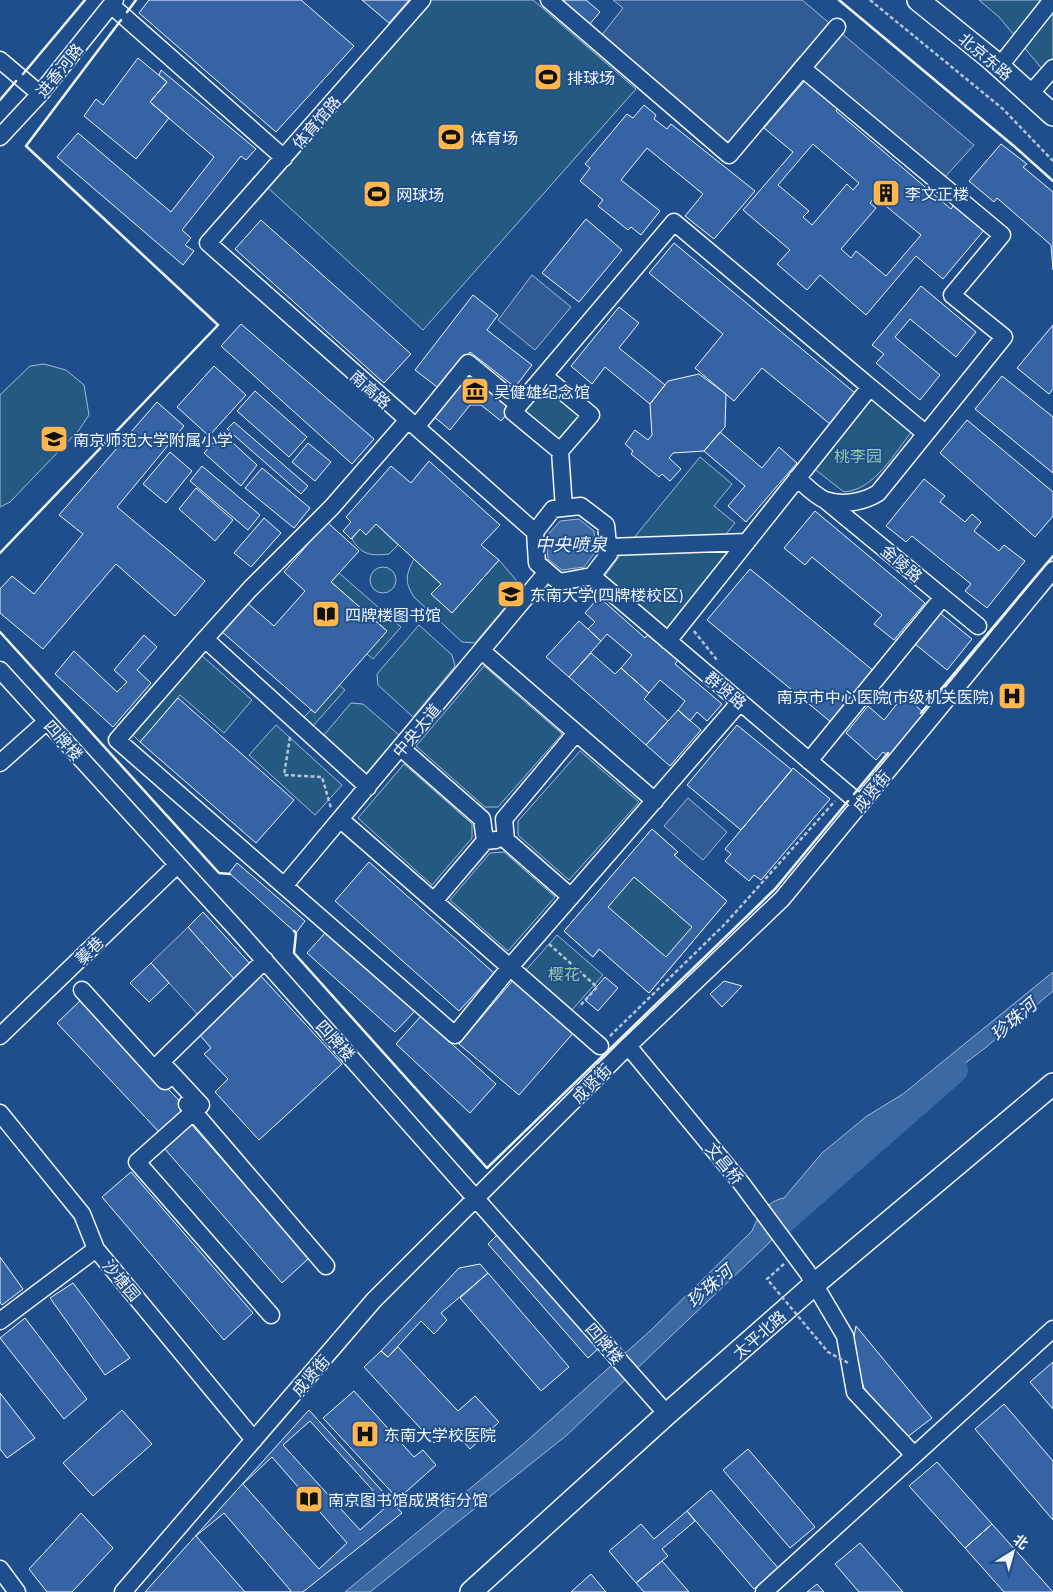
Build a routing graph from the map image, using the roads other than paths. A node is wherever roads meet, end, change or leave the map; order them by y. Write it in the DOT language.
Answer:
graph roads {
  1 [pos="422,0"];
  2 [pos="549,0"];
  3 [pos="918,0"];
  4 [pos="1052,0"];
  5 [pos="113,2"];
  6 [pos="837,27"];
  7 [pos="0,60"];
  8 [pos="999,67"];
  9 [pos="802,68"];
  10 [pos="1053,68"];
  11 [pos="40,94"];
  12 [pos="1030,94"];
  13 [pos="1053,115"];
  14 [pos="0,137"];
  15 [pos="284,158"];
  16 [pos="208,243"];
  17 [pos="544,376"];
  18 [pos="870,387"];
  19 [pos="519,405"];
  20 [pos="411,424"];
  21 [pos="925,433"];
  22 [pos="560,451"];
  23 [pos="797,478"];
  24 [pos="825,500"];
  25 [pos="564,508"];
  26 [pos="535,532"];
  27 [pos="747,542"];
  28 [pos="608,547"];
  29 [pos="1053,570"];
  30 [pos="547,572"];
  31 [pos="592,576"];
  32 [pos="943,597"];
  33 [pos="978,626"];
  34 [pos="205,639"];
  35 [pos="668,641"];
  36 [pos="482,651"];
  37 [pos="0,670"];
  38 [pos="740,702"];
  39 [pos="47,721"];
  40 [pos="576,733"];
  41 [pos="401,748"];
  42 [pos="809,761"];
  43 [pos="0,763"];
  44 [pos="368,787"];
  45 [pos="654,801"];
  46 [pos="860,804"];
  47 [pos="482,819"];
  48 [pos="504,819"];
  49 [pos="338,823"];
  50 [pos="506,840"];
  51 [pos="485,841"];
  52 [pos="177,865"];
  53 [pos="284,886"];
  54 [pos="571,897"];
  55 [pos="434,901"];
  56 [pos="265,960"];
  57 [pos="509,968"];
  58 [pos="82,990"];
  59 [pos="0,1036"];
  60 [pos="600,1046"];
  61 [pos="628,1046"];
  62 [pos="1053,1084"];
  63 [pos="194,1111"];
  64 [pos="0,1113"];
  65 [pos="476,1197"];
  66 [pos="96,1249"];
  67 [pos="326,1266"];
  68 [pos="812,1278"];
  69 [pos="271,1315"];
  70 [pos="0,1321"];
  71 [pos="1053,1329"];
  72 [pos="667,1414"];
  73 [pos="254,1440"];
  74 [pos="914,1455"];
  75 [pos="0,1569"];
  76 [pos="17,1592"];
  77 [pos="123,1592"];
  78 [pos="471,1592"];
  79 [pos="764,1592"];
  1 -- 15 [label="street, 体育馆路"];
  2 -- 9 [label="street"];
  3 -- 8 [label="main road, 北京东路"];
  4 -- 8 [label="street"];
  5 -- 11 [label="street, 进香河路"];
  5 -- 15 [label="street"];
  6 -- 9 [label="street"];
  7 -- 11 [label="street"];
  8 -- 12 [label="main road, 北京东路"];
  9 -- 21 [label="street"];
  10 -- 12 [label="street"];
  11 -- 14 [label="street, 进香河路"];
  12 -- 13 [label="main road, 北京东路"];
  15 -- 16 [label="street, 体育馆路"];
  16 -- 20 [label="street, 南高路"];
  17 -- 18 [label="street"];
  17 -- 19 [label="street"];
  17 -- 22 [label="street"];
  18 -- 21 [label="street"];
  18 -- 23 [label="street"];
  19 -- 20 [label="street"];
  19 -- 22 [label="street"];
  20 -- 26 [label="street, 南高路"];
  20 -- 34 [label="street"];
  21 -- 24 [label="street"];
  22 -- 25 [label="street"];
  23 -- 24 [label="street, 金陵路"];
  23 -- 27 [label="street"];
  24 -- 32 [label="street, 金陵路"];
  25 -- 26 [label="street"];
  25 -- 28 [label="street"];
  26 -- 30 [label="street"];
  27 -- 28 [label="street"];
  27 -- 35 [label="street"];
  28 -- 31 [label="street"];
  29 -- 46 [label="street, 成贤街"];
  30 -- 31 [label="street"];
  30 -- 36 [label="street, 中央大道"];
  31 -- 35 [label="street, 群贤路"];
  32 -- 33 [label="street, 金陵路"];
  32 -- 42 [label="street"];
  34 -- 44 [label="street"];
  34 -- 53 [label="street"];
  35 -- 38 [label="street, 群贤路"];
  36 -- 40 [label="street"];
  36 -- 41 [label="street, 中央大道"];
  37 -- 39 [label="street, 四牌楼"];
  38 -- 42 [label="street, 群贤路"];
  38 -- 45 [label="street"];
  39 -- 43 [label="street"];
  39 -- 52 [label="street, 四牌楼"];
  40 -- 45 [label="street"];
  40 -- 48 [label="street"];
  41 -- 44 [label="street, 中央大道"];
  41 -- 47 [label="street"];
  42 -- 46 [label="street, 群贤路"];
  44 -- 49 [label="street, 中央大道"];
  45 -- 54 [label="street"];
  46 -- 61 [label="street, 成贤街"];
  47 -- 48 [label="street"];
  47 -- 51 [label="street"];
  48 -- 50 [label="street"];
  49 -- 53 [label="street, 中央大道"];
  49 -- 55 [label="street"];
  50 -- 51 [label="street"];
  50 -- 54 [label="street"];
  51 -- 55 [label="street"];
  52 -- 56 [label="street, 四牌楼"];
  52 -- 59 [label="street, 蓁巷"];
  53 -- 57 [label="street"];
  54 -- 57 [label="street"];
  55 -- 57 [label="street"];
  56 -- 63 [label="street"];
  56 -- 65 [label="street, 四牌楼"];
  57 -- 60 [label="street"];
  58 -- 63 [label="street"];
  61 -- 65 [label="street, 成贤街"];
  61 -- 68 [label="street, 文昌桥, bridge"];
  62 -- 68 [label="main road, 太平北路"];
  63 -- 67 [label="street"];
  63 -- 69 [label="street"];
  64 -- 66 [label="street, 沙塘园"];
  65 -- 72 [label="street, 四牌楼"];
  65 -- 73 [label="street, 成贤街"];
  66 -- 70 [label="street"];
  66 -- 73 [label="street, 沙塘园"];
  68 -- 72 [label="main road, 太平北路"];
  68 -- 74 [label="street, 文昌桥"];
  71 -- 74 [label="street"];
  72 -- 78 [label="main road, 太平北路"];
  73 -- 77 [label="street, 成贤街"];
  74 -- 79 [label="street"];
  75 -- 76 [label="street"];
}
